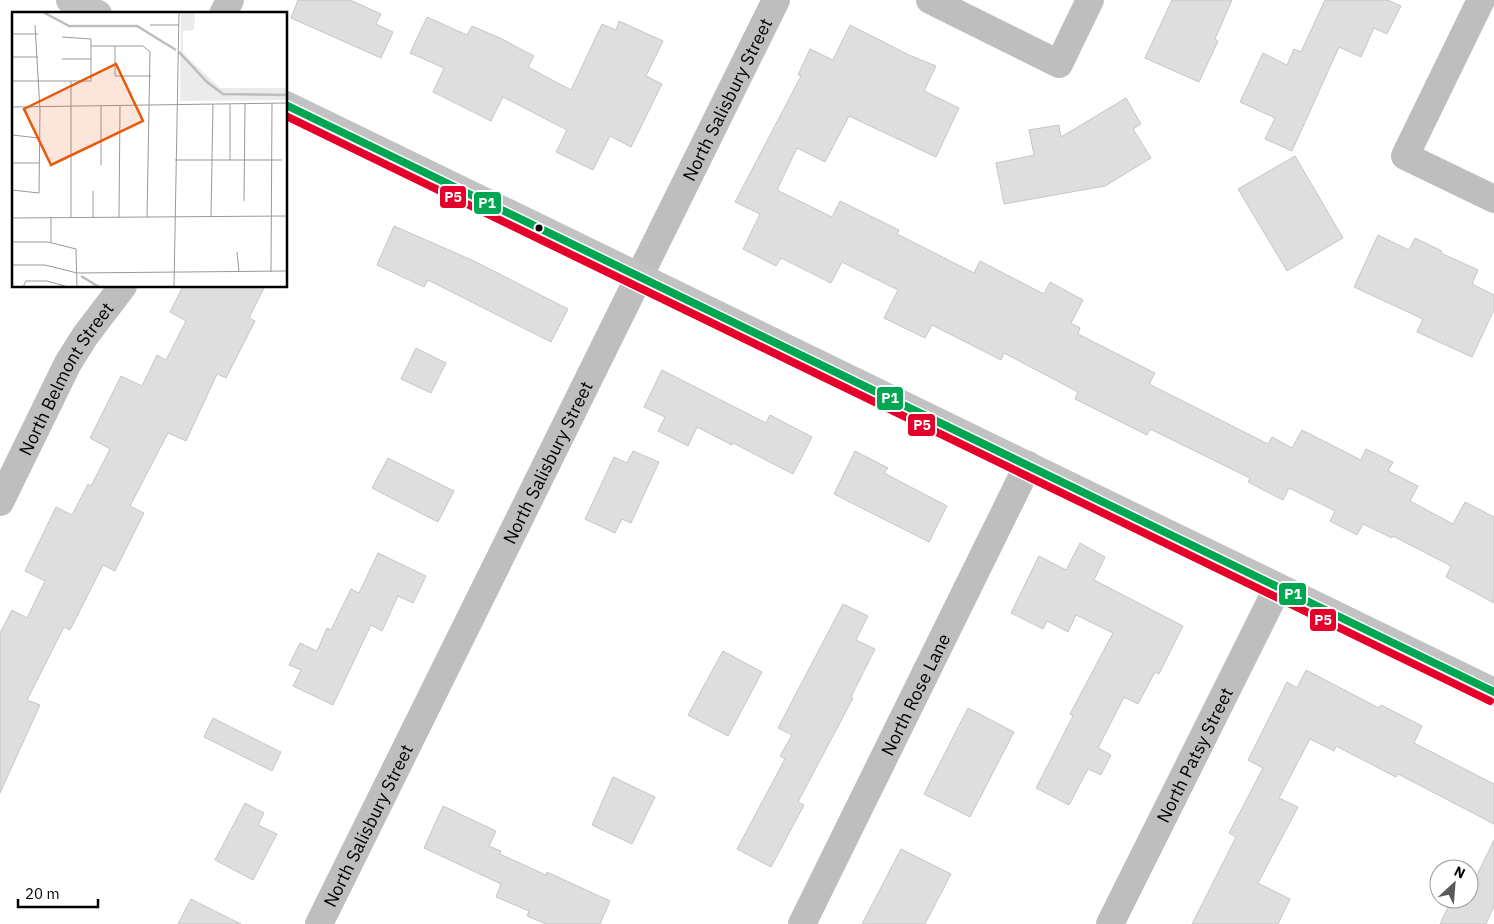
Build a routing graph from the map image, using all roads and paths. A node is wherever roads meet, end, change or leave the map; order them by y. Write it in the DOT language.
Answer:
graph roads {
  1 [pos="70,0"];
  2 [pos="230,0"];
  3 [pos="776,0"];
  4 [pos="930,0"];
  5 [pos="1090,0"];
  6 [pos="1481,0"];
  7 [pos="94,12"];
  8 [pos="224,12"];
  9 [pos="288,106"];
  10 [pos="1494,199"];
  11 [pos="639,277"];
  12 [pos="121,288"];
  13 [pos="1028,465"];
  14 [pos="2,491"];
  15 [pos="1278,586"];
  16 [pos="1494,692"];
  17 [pos="319,924"];
  18 [pos="802,924"];
  19 [pos="1110,924"];
  1 -- 7 [label="main road"];
  2 -- 8 [label="street"];
  3 -- 11 [label="street, North Salisbury Street"];
  4 -- 5 [label="street"];
  6 -- 10 [label="street"];
  9 -- 11 [label="main road"];
  11 -- 13 [label="main road"];
  11 -- 17 [label="street, North Salisbury Street"];
  12 -- 14 [label="street, North Belmont Street"];
  13 -- 15 [label="main road"];
  13 -- 18 [label="street, North Rose Lane"];
  15 -- 16 [label="main road"];
  15 -- 19 [label="street, North Patsy Street"];
}
